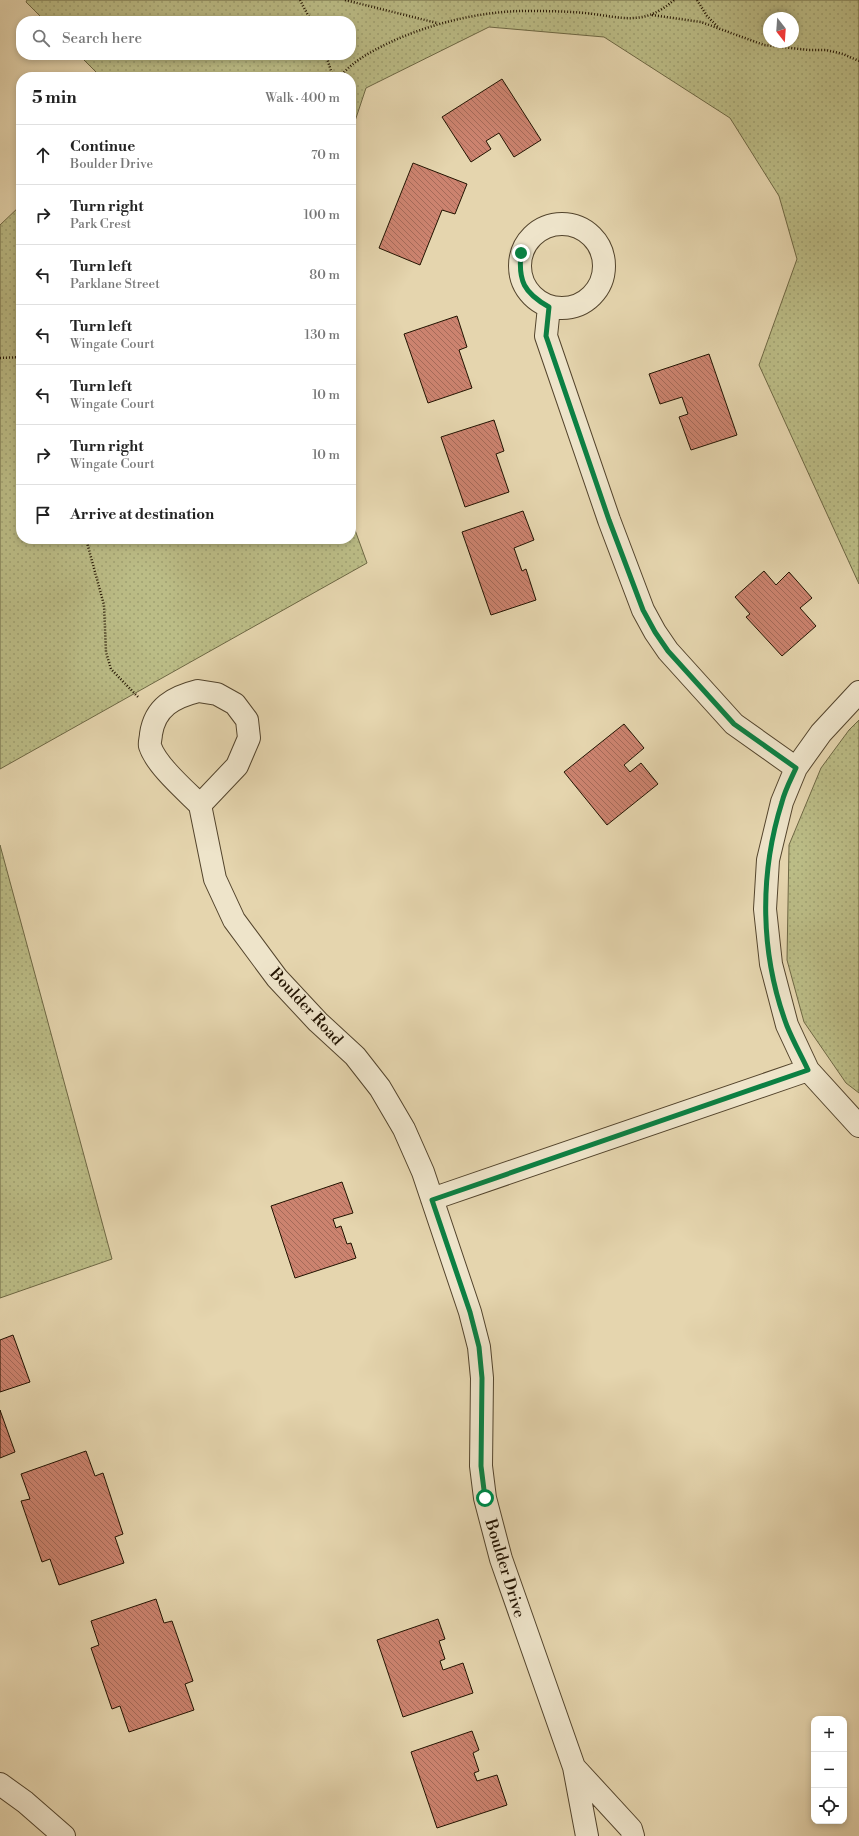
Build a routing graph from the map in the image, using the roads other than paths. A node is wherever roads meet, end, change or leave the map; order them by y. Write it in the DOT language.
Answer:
graph roads {
  1 [pos="549,307"];
  2 [pos="859,692"];
  3 [pos="796,768"];
  4 [pos="200,805"];
  5 [pos="808,1070"];
  6 [pos="859,1126"];
  7 [pos="432,1200"];
  8 [pos="574,1768"];
  9 [pos="0,1784"];
  10 [pos="64,1836"];
  11 [pos="587,1836"];
  12 [pos="634,1836"];
  1 -- 3 [label="street"];
  2 -- 3 [label="street"];
  3 -- 5 [label="street"];
  4 -- 4 [label="street"];
  4 -- 7 [label="street, Boulder Road"];
  5 -- 6 [label="street"];
  5 -- 7 [label="street"];
  7 -- 8 [label="street, Boulder Drive"];
  8 -- 11 [label="street, Boulder Drive"];
  8 -- 12 [label="street, Boulder Drive"];
  9 -- 10 [label="street"];
}
